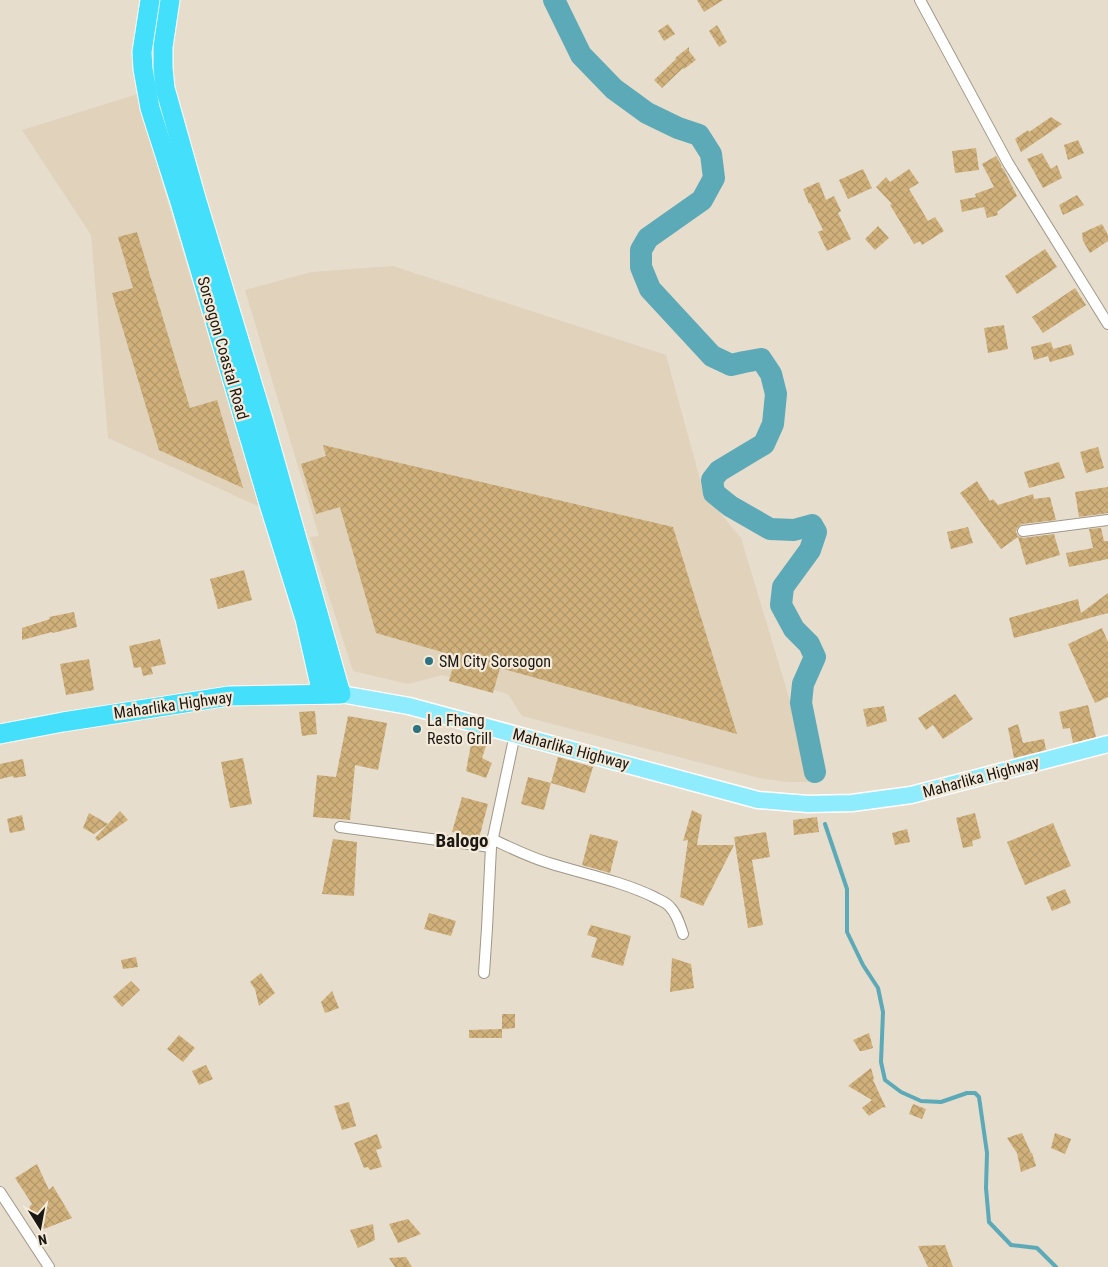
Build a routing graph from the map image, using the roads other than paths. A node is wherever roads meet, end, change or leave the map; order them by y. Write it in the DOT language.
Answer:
graph roads {
  1 [pos="150,0"];
  2 [pos="170,0"];
  3 [pos="920,0"];
  4 [pos="166,29"];
  5 [pos="145,31"];
  6 [pos="1108,324"];
  7 [pos="1108,520"];
  8 [pos="1023,532"];
  9 [pos="322,694"];
  10 [pos="341,694"];
  11 [pos="0,734"];
  12 [pos="515,734"];
  13 [pos="1108,744"];
  14 [pos="340,827"];
  15 [pos="491,843"];
  16 [pos="683,934"];
  17 [pos="484,973"];
  18 [pos="0,1192"];
  19 [pos="49,1267"];
  1 -- 5 [label="highway, Sorsogon Coastal Road"];
  2 -- 4 [label="highway, Sorsogon Coastal Road"];
  3 -- 6 [label="street"];
  4 -- 5 [label="highway"];
  4 -- 10 [label="highway, Sorsogon Coastal Road"];
  5 -- 9 [label="highway, Sorsogon Coastal Road"];
  7 -- 8 [label="street"];
  9 -- 10 [label="highway, Maharlika Highway"];
  9 -- 11 [label="highway, Maharlika Highway"];
  10 -- 12 [label="main road, Maharlika Highway"];
  12 -- 13 [label="main road, Maharlika Highway"];
  12 -- 15 [label="street"];
  14 -- 15 [label="street"];
  15 -- 16 [label="street"];
  15 -- 17 [label="street"];
  18 -- 19 [label="street"];
}
